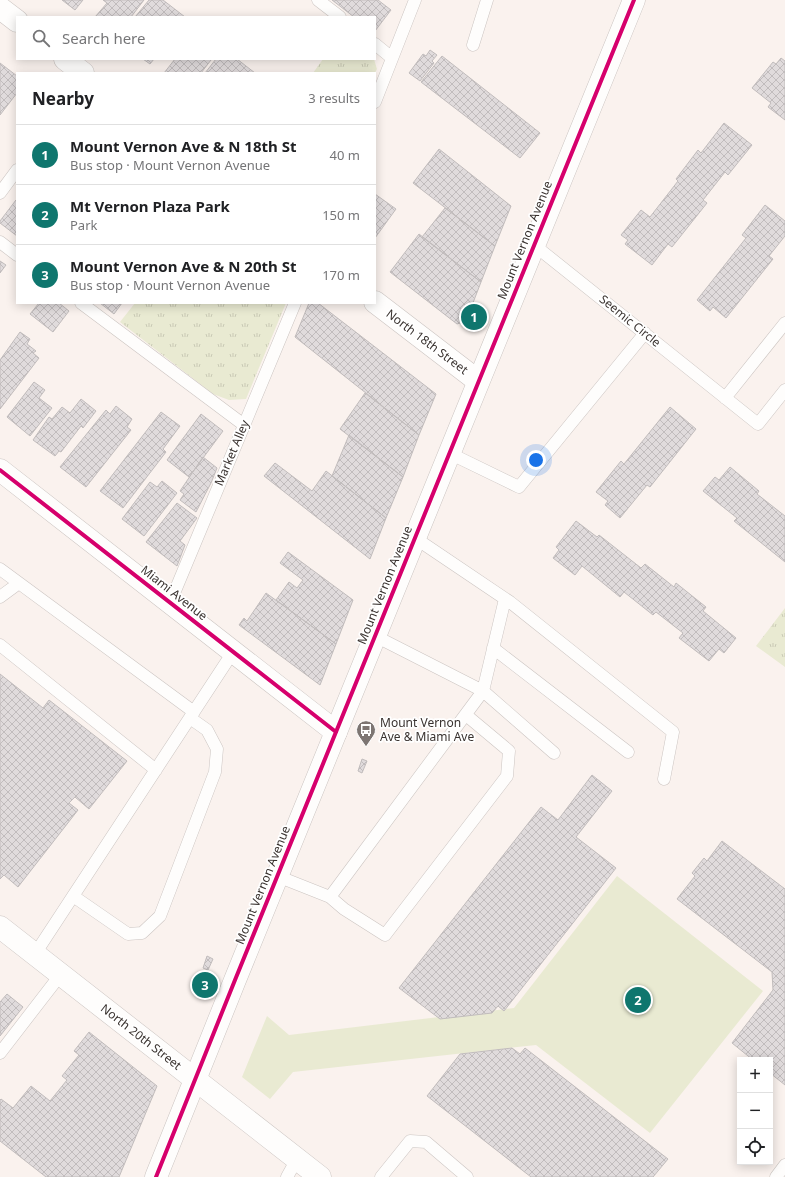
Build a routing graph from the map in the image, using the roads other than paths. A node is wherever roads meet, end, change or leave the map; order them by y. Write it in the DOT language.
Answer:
graph roads {
  1 [pos="318,0"];
  2 [pos="415,0"];
  3 [pos="487,0"];
  4 [pos="634,0"];
  5 [pos="0,8"];
  6 [pos="339,16"];
  7 [pos="16,20"];
  8 [pos="376,45"];
  9 [pos="473,45"];
  10 [pos="392,58"];
  11 [pos="66,60"];
  12 [pos="82,72"];
  13 [pos="376,99"];
  14 [pos="16,171"];
  15 [pos="0,193"];
  16 [pos="0,242"];
  17 [pos="534,245"];
  18 [pos="16,254"];
  19 [pos="376,303"];
  20 [pos="82,304"];
  21 [pos="295,304"];
  22 [pos="785,323"];
  23 [pos="645,333"];
  24 [pos="478,381"];
  25 [pos="785,390"];
  26 [pos="725,398"];
  27 [pos="244,425"];
  28 [pos="449,453"];
  29 [pos="0,470"];
  30 [pos="415,538"];
  31 [pos="0,569"];
  32 [pos="19,583"];
  33 [pos="0,597"];
  34 [pos="505,599"];
  35 [pos="170,603"];
  36 [pos="375,636"];
  37 [pos="0,645"];
  38 [pos="493,648"];
  39 [pos="233,652"];
  40 [pos="483,692"];
  41 [pos="192,715"];
  42 [pos="466,715"];
  43 [pos="336,732"];
  44 [pos="628,752"];
  45 [pos="554,753"];
  46 [pos="156,770"];
  47 [pos="664,780"];
  48 [pos="277,876"];
  49 [pos="73,896"];
  50 [pos="330,897"];
  51 [pos="0,927"];
  52 [pos="35,954"];
  53 [pos="61,974"];
  54 [pos="0,1053"];
  55 [pos="195,1078"];
  56 [pos="785,1165"];
  57 [pos="292,1168"];
  58 [pos="156,1177"];
  59 [pos="320,1177"];
  60 [pos="381,1177"];
  61 [pos="468,1177"];
  62 [pos="776,1177"];
  1 -- 6 [label="lane"];
  2 -- 10 [label="lane"];
  3 -- 9 [label="lane"];
  4 -- 17 [label="street, Mount Vernon Avenue"];
  5 -- 7 [label="street"];
  8 -- 10 [label="lane"];
  10 -- 13 [label="lane"];
  11 -- 12 [label="street"];
  14 -- 15 [label="lane"];
  16 -- 18 [label="lane"];
  17 -- 23 [label="lane, Seemic Circle"];
  17 -- 24 [label="street, Mount Vernon Avenue"];
  19 -- 24 [label="street, North 18th Street"];
  20 -- 27 [label="lane"];
  21 -- 27 [label="lane, Market Alley"];
  22 -- 26 [label="lane"];
  23 -- 26 [label="lane, Seemic Circle"];
  23 -- 28 [label="lane"];
  24 -- 28 [label="street, Mount Vernon Avenue"];
  25 -- 26 [label="lane, Seemic Circle"];
  27 -- 35 [label="lane, Market Alley"];
  28 -- 30 [label="street, Mount Vernon Avenue"];
  29 -- 35 [label="street, Miami Avenue"];
  30 -- 34 [label="lane"];
  30 -- 36 [label="street, Mount Vernon Avenue"];
  31 -- 32 [label="lane"];
  32 -- 33 [label="lane"];
  32 -- 41 [label="lane"];
  34 -- 38 [label="lane"];
  34 -- 47 [label="lane"];
  35 -- 39 [label="street, Miami Avenue"];
  36 -- 40 [label="lane"];
  36 -- 43 [label="street, Mount Vernon Avenue"];
  37 -- 46 [label="lane"];
  38 -- 40 [label="lane"];
  38 -- 44 [label="lane"];
  39 -- 41 [label="lane"];
  39 -- 43 [label="street, Miami Avenue"];
  40 -- 42 [label="lane"];
  40 -- 45 [label="lane"];
  41 -- 46 [label="lane"];
  41 -- 49 [label="lane"];
  42 -- 50 [label="lane"];
  42 -- 50 [label="lane"];
  43 -- 48 [label="street, Mount Vernon Avenue"];
  46 -- 49 [label="lane"];
  48 -- 50 [label="lane"];
  48 -- 55 [label="street, Mount Vernon Avenue"];
  49 -- 52 [label="lane"];
  51 -- 52 [label="street, North 20th Street"];
  52 -- 53 [label="street, North 20th Street"];
  53 -- 54 [label="lane"];
  53 -- 55 [label="street, North 20th Street"];
  55 -- 57 [label="street, North 20th Street"];
  55 -- 58 [label="street, Mount Vernon Avenue"];
  56 -- 62 [label="lane"];
  57 -- 59 [label="street, North 20th Street"];
  60 -- 61 [label="lane"];
}
